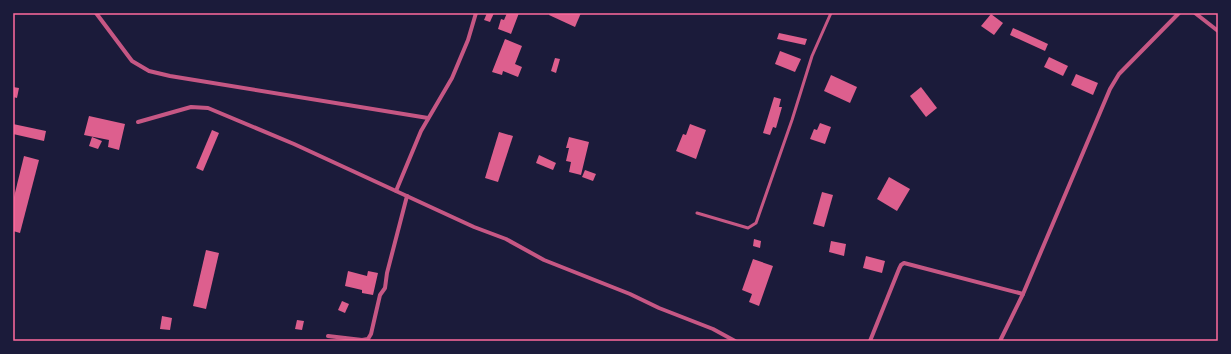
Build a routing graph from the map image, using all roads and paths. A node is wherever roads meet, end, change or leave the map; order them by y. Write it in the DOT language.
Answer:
graph roads {
  1 [pos="96,13"];
  2 [pos="476,13"];
  3 [pos="831,13"];
  4 [pos="1179,13"];
  5 [pos="1195,13"];
  6 [pos="1218,32"];
  7 [pos="428,118"];
  8 [pos="138,122"];
  9 [pos="396,191"];
  10 [pos="407,196"];
  11 [pos="697,213"];
  12 [pos="1023,294"];
  13 [pos="328,336"];
  14 [pos="735,341"];
  15 [pos="870,341"];
  16 [pos="1000,341"];
  1 -- 7 [label="street"];
  2 -- 7 [label="street"];
  3 -- 11 [label="lane"];
  4 -- 12 [label="street"];
  5 -- 6 [label="street"];
  7 -- 9 [label="street"];
  8 -- 9 [label="street"];
  9 -- 10 [label="street"];
  10 -- 13 [label="street"];
  10 -- 14 [label="street"];
  12 -- 15 [label="street"];
  12 -- 16 [label="street"];
}
